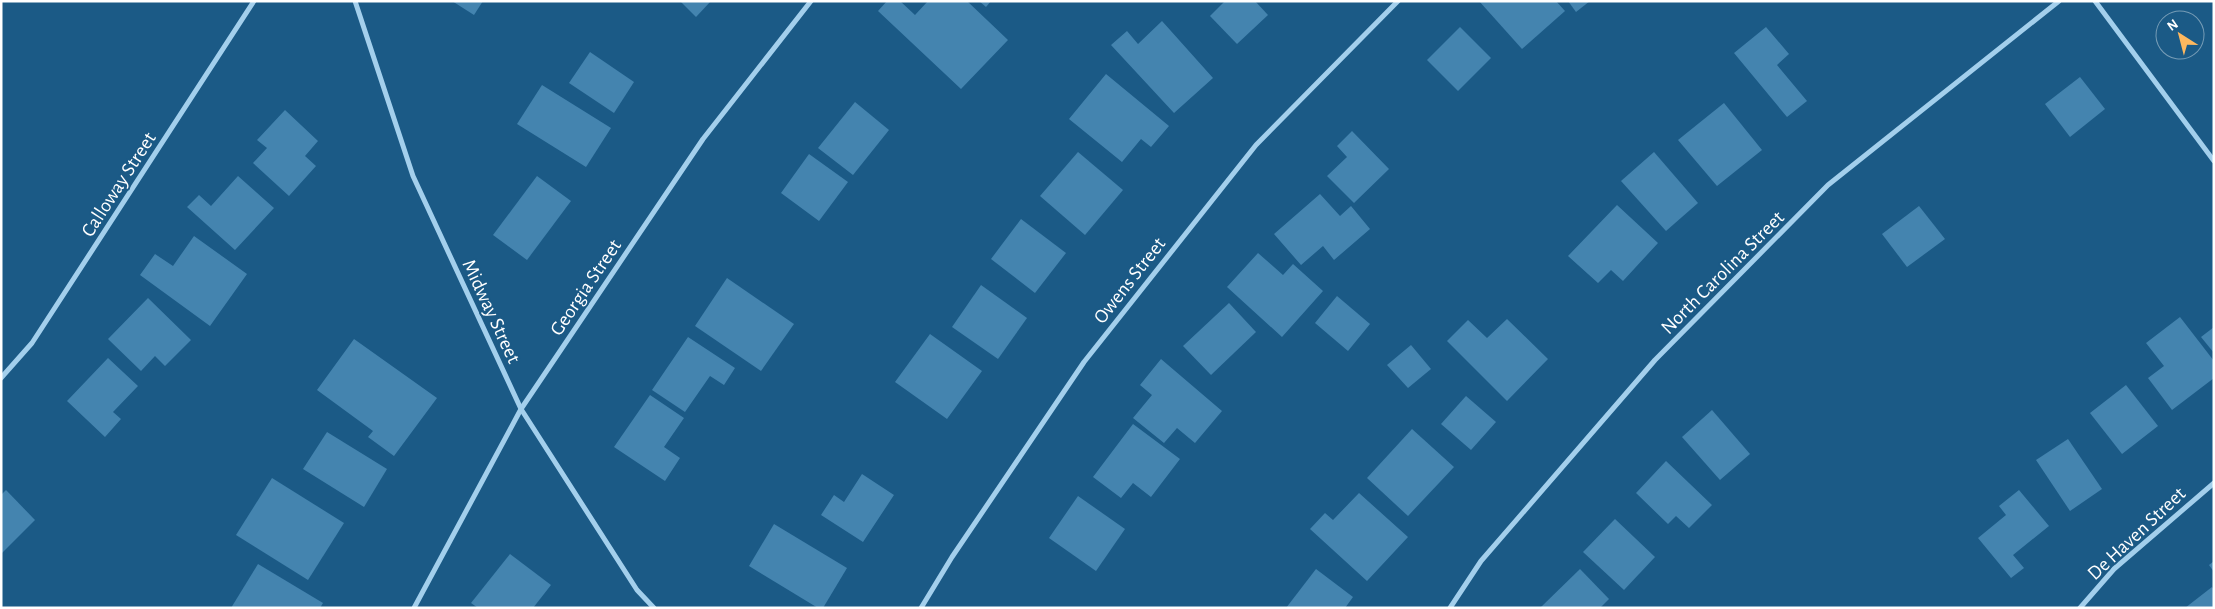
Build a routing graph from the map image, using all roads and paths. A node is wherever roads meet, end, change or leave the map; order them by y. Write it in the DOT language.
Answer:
graph roads {
  1 [pos="254,1"];
  2 [pos="355,1"];
  3 [pos="811,1"];
  4 [pos="1398,1"];
  5 [pos="2059,1"];
  6 [pos="2095,1"];
  7 [pos="2214,161"];
  8 [pos="1,378"];
  9 [pos="521,409"];
  10 [pos="2214,483"];
  11 [pos="414,608"];
  12 [pos="654,608"];
  13 [pos="921,608"];
  14 [pos="1450,608"];
  15 [pos="2080,608"];
  1 -- 8 [label="street, Calloway Street"];
  2 -- 9 [label="street, Midway Street"];
  3 -- 9 [label="street, Georgia Street"];
  4 -- 13 [label="street, Owens Street"];
  5 -- 14 [label="street, North Carolina Street"];
  6 -- 7 [label="street"];
  9 -- 11 [label="street, Georgia Street"];
  9 -- 12 [label="street, Midway Street"];
  10 -- 15 [label="street, De Haven Street"];
}
